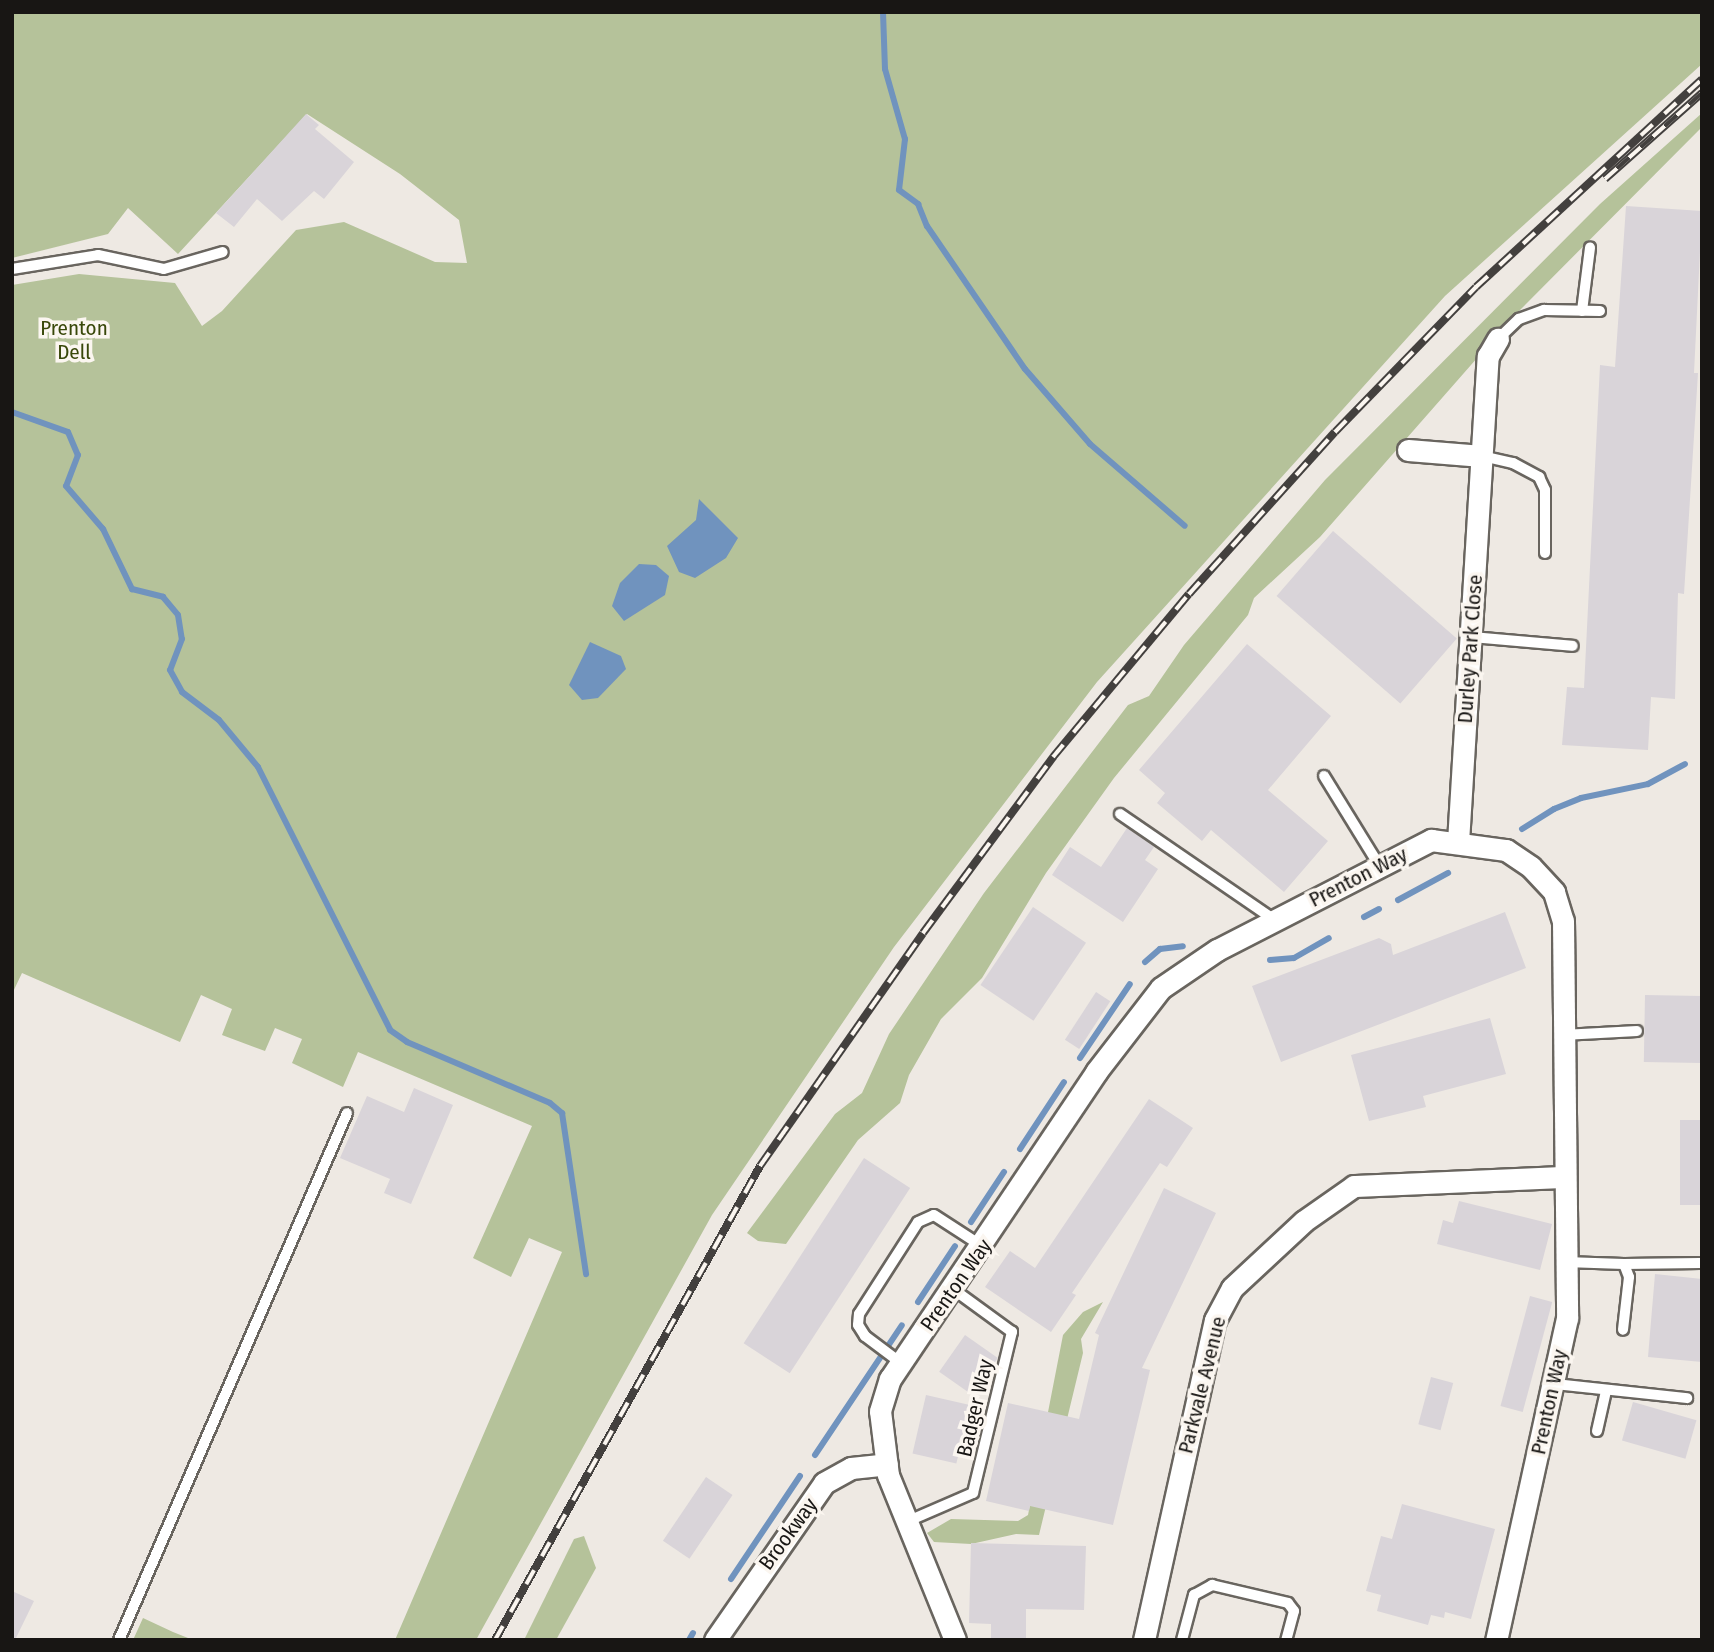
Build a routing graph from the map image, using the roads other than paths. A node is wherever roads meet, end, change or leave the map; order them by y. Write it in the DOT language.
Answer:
graph roads {
  1 [pos="1590,248"];
  2 [pos="223,252"];
  3 [pos="12,269"];
  4 [pos="1582,311"];
  5 [pos="1600,311"];
  6 [pos="1498,339"];
  7 [pos="1408,450"];
  8 [pos="1482,456"];
  9 [pos="1545,553"];
  10 [pos="1471,637"];
  11 [pos="1573,646"];
  12 [pos="1324,776"];
  13 [pos="1120,814"];
  14 [pos="1458,842"];
  15 [pos="1378,865"];
  16 [pos="1275,920"];
  17 [pos="1637,1031"];
  18 [pos="1563,1035"];
  19 [pos="347,1114"];
  20 [pos="1563,1177"];
  21 [pos="982,1247"];
  22 [pos="1565,1262"];
  23 [pos="1700,1263"];
  24 [pos="1624,1264"];
  25 [pos="953,1289"];
  26 [pos="1623,1330"];
  27 [pos="901,1363"];
  28 [pos="1555,1384"];
  29 [pos="1606,1391"];
  30 [pos="1687,1398"];
  31 [pos="1598,1431"];
  32 [pos="887,1464"];
  33 [pos="906,1522"];
  34 [pos="119,1640"];
  35 [pos="715,1640"];
  36 [pos="955,1640"];
  37 [pos="1144,1640"];
  38 [pos="1182,1640"];
  39 [pos="1286,1640"];
  40 [pos="1496,1640"];
  1 -- 4 [label="lane"];
  2 -- 3 [label="lane"];
  4 -- 5 [label="lane"];
  4 -- 6 [label="lane"];
  6 -- 8 [label="street, Durley Park Close"];
  7 -- 8 [label="street"];
  8 -- 9 [label="lane"];
  8 -- 10 [label="street, Durley Park Close"];
  10 -- 11 [label="lane"];
  10 -- 14 [label="street, Durley Park Close"];
  12 -- 15 [label="lane"];
  13 -- 16 [label="lane"];
  14 -- 15 [label="street, Prenton Way"];
  14 -- 18 [label="street, Prenton Way"];
  15 -- 16 [label="street, Prenton Way"];
  16 -- 21 [label="street, Prenton Way"];
  17 -- 18 [label="lane"];
  18 -- 20 [label="street, Prenton Way"];
  19 -- 34 [label="lane"];
  20 -- 22 [label="street, Prenton Way"];
  20 -- 37 [label="street, Parkvale Avenue"];
  21 -- 25 [label="street, Prenton Way"];
  21 -- 27 [label="lane"];
  22 -- 24 [label="lane"];
  22 -- 28 [label="street, Prenton Way"];
  23 -- 24 [label="lane"];
  24 -- 26 [label="lane"];
  25 -- 27 [label="street, Prenton Way"];
  25 -- 33 [label="lane, Badger Way"];
  27 -- 32 [label="street, Prenton Way"];
  28 -- 29 [label="lane"];
  28 -- 40 [label="street, Prenton Way"];
  29 -- 30 [label="lane"];
  29 -- 31 [label="lane"];
  32 -- 33 [label="street, Prenton Way"];
  32 -- 35 [label="street, Brookway"];
  33 -- 36 [label="street, Prenton Way"];
  38 -- 39 [label="lane"];
}
